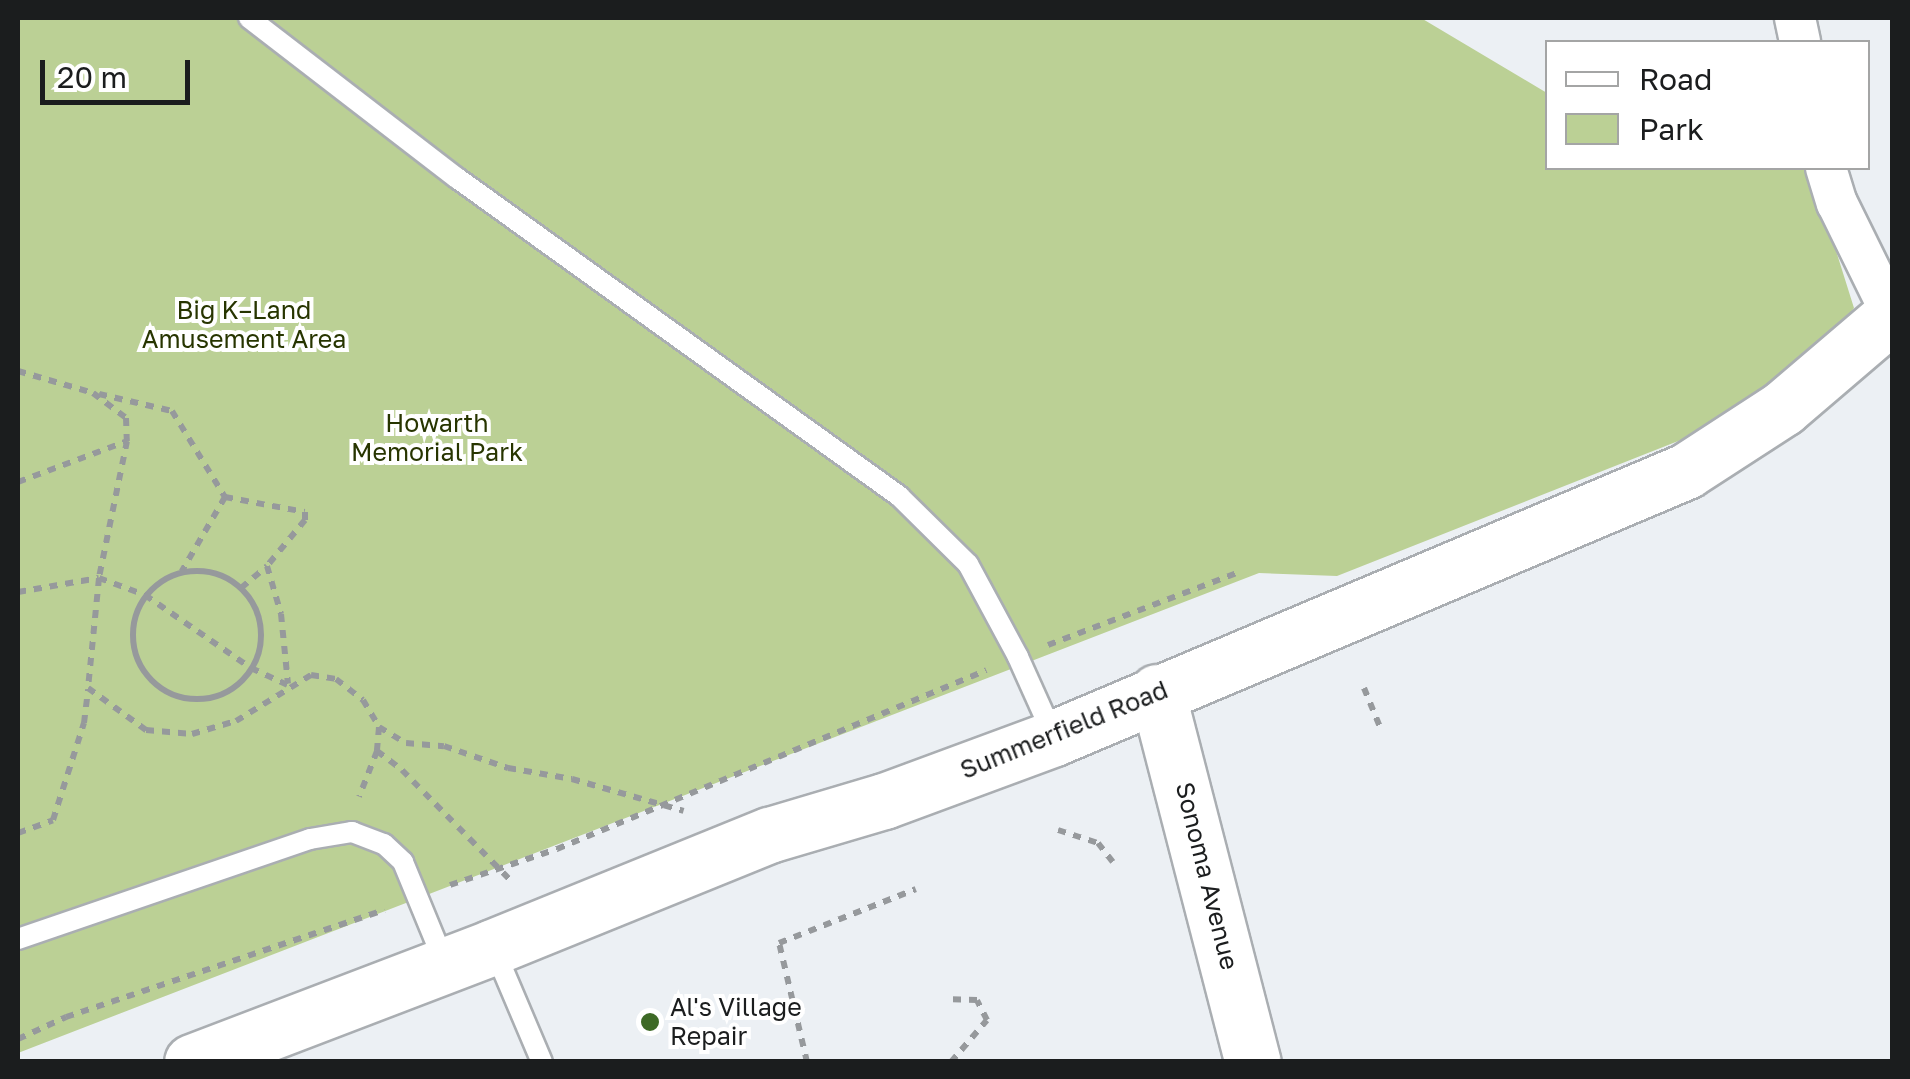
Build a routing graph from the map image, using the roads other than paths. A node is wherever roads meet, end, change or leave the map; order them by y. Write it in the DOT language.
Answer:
graph roads {
  1 [pos="248,18"];
  2 [pos="1827,170"];
  3 [pos="1892,315"];
  4 [pos="1157,692"];
  5 [pos="1054,738"];
  6 [pos="18,939"];
  7 [pos="469,956"];
  8 [pos="200,1060"];
  9 [pos="542,1062"];
  10 [pos="1253,1062"];
  1 -- 5 [label="lane"];
  2 -- 3 [label="street"];
  3 -- 4 [label="street, Summerfield Road"];
  4 -- 5 [label="street, Summerfield Road"];
  4 -- 10 [label="street, Sonoma Avenue"];
  5 -- 7 [label="street, Summerfield Road"];
  6 -- 7 [label="lane"];
  7 -- 8 [label="street, Summerfield Road"];
  7 -- 9 [label="lane"];
}
